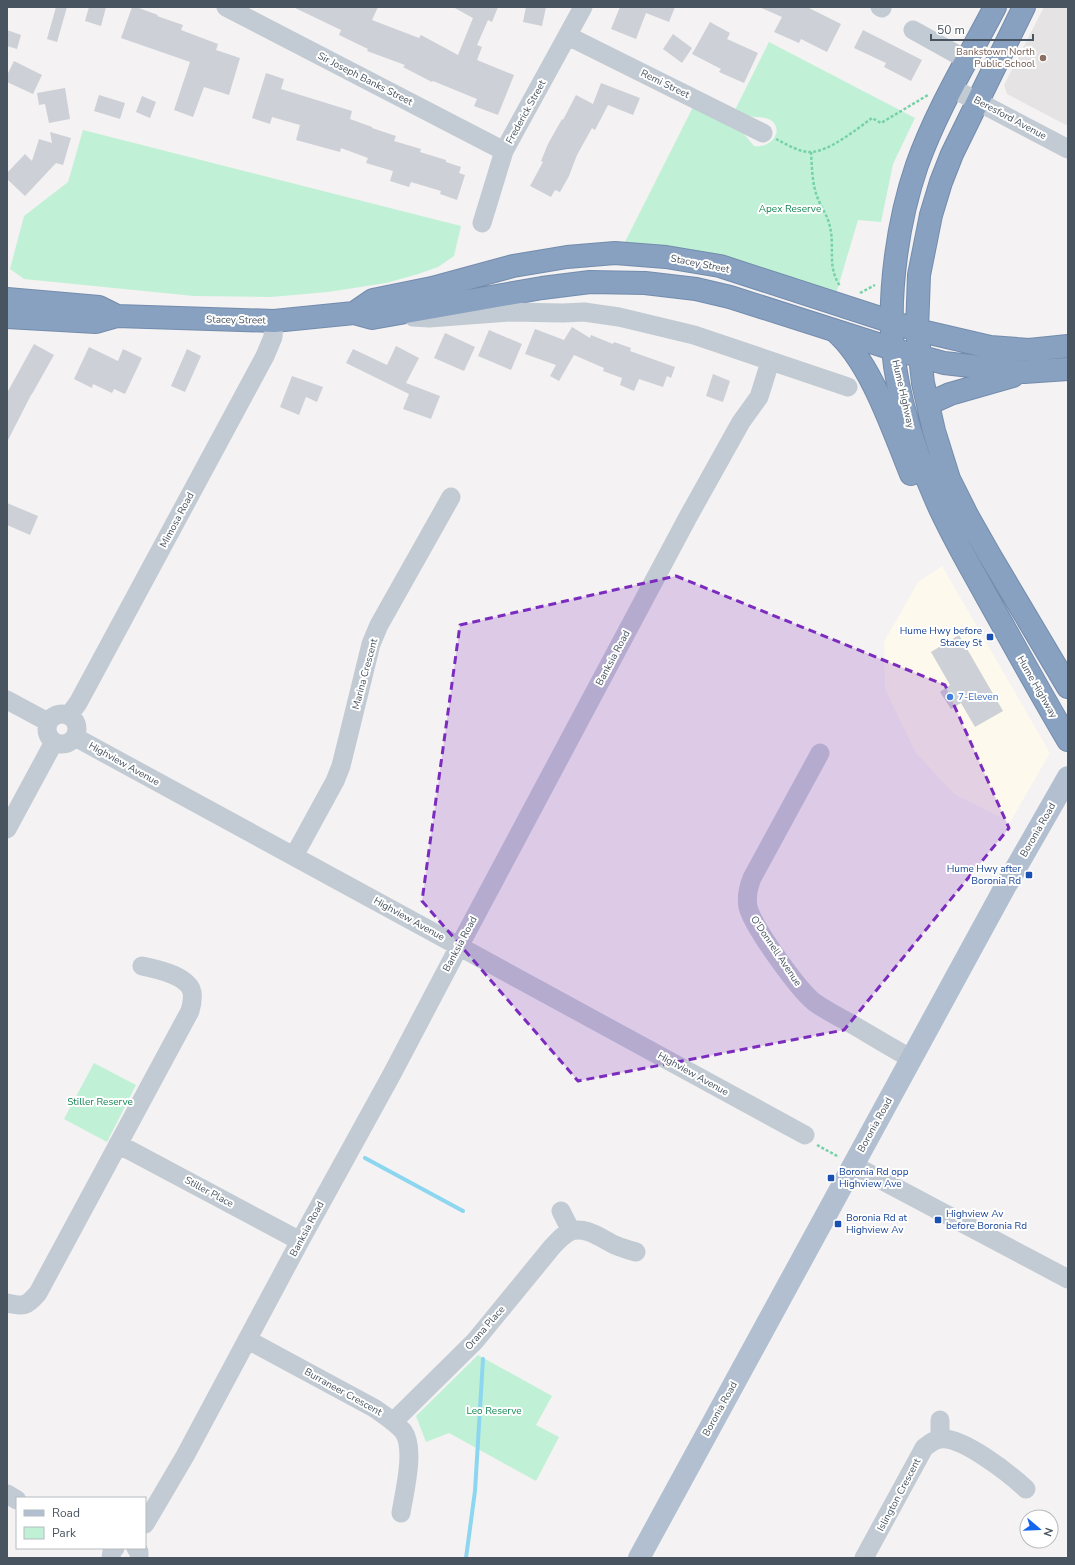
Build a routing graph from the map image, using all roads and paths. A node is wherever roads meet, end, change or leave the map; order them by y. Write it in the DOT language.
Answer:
graph roads {
  1 [pos="226,7"];
  2 [pos="583,7"];
  3 [pos="995,7"];
  4 [pos="1024,7"];
  5 [pos="913,30"];
  6 [pos="568,36"];
  7 [pos="967,60"];
  8 [pos="952,88"];
  9 [pos="930,96"];
  10 [pos="977,101"];
  11 [pos="763,133"];
  12 [pos="1068,149"];
  13 [pos="504,151"];
  14 [pos="811,152"];
  15 [pos="482,222"];
  16 [pos="878,284"];
  17 [pos="841,289"];
  18 [pos="860,293"];
  19 [pos="7,299"];
  20 [pos="354,312"];
  21 [pos="117,316"];
  22 [pos="385,316"];
  23 [pos="7,317"];
  24 [pos="274,321"];
  25 [pos="892,322"];
  26 [pos="835,330"];
  27 [pos="917,330"];
  28 [pos="1068,346"];
  29 [pos="893,349"];
  30 [pos="920,357"];
  31 [pos="770,362"];
  32 [pos="1068,369"];
  33 [pos="1024,372"];
  34 [pos="848,387"];
  35 [pos="928,404"];
  36 [pos="451,497"];
  37 [pos="959,549"];
  38 [pos="1068,687"];
  39 [pos="7,700"];
  40 [pos="69,715"];
  41 [pos="48,722"];
  42 [pos="75,737"];
  43 [pos="1068,740"];
  44 [pos="54,742"];
  45 [pos="820,753"];
  46 [pos="1068,777"];
  47 [pos="1068,809"];
  48 [pos="1044,820"];
  49 [pos="7,829"];
  50 [pos="294,856"];
  51 [pos="459,946"];
  52 [pos="142,966"];
  53 [pos="912,1058"];
  54 [pos="805,1135"];
  55 [pos="118,1144"];
  56 [pos="853,1165"];
  57 [pos="561,1211"];
  58 [pos="571,1231"];
  59 [pos="300,1241"];
  60 [pos="636,1252"];
  61 [pos="1068,1279"];
  62 [pos="7,1303"];
  63 [pos="248,1340"];
  64 [pos="940,1420"];
  65 [pos="393,1422"];
  66 [pos="940,1439"];
  67 [pos="1026,1489"];
  68 [pos="7,1494"];
  69 [pos="16,1499"];
  70 [pos="401,1513"];
  71 [pos="146,1522"];
  72 [pos="640,1558"];
  73 [pos="864,1558"];
  1 -- 13 [label="street, Sir Joseph Banks Street"];
  2 -- 6 [label="street, Frederick Street"];
  3 -- 7 [label="highway, Hume Highway"];
  4 -- 10 [label="highway"];
  5 -- 7 [label="street"];
  6 -- 11 [label="street, Remi Street"];
  6 -- 13 [label="street, Frederick Street"];
  7 -- 8 [label="highway, Hume Highway"];
  8 -- 10 [label="street, Beresford Avenue"];
  8 -- 25 [label="highway, Hume Highway"];
  9 -- 14 [label="path"];
  10 -- 12 [label="street, Beresford Avenue"];
  10 -- 27 [label="highway"];
  11 -- 14 [label="path"];
  13 -- 15 [label="street, Frederick Street"];
  14 -- 17 [label="path"];
  16 -- 18 [label="path"];
  19 -- 21 [label="highway, Stacey Street"];
  20 -- 22 [label="highway, Stacey Street"];
  20 -- 24 [label="highway, Stacey Street"];
  20 -- 25 [label="highway, Stacey Street"];
  21 -- 23 [label="highway, Stacey Street"];
  21 -- 24 [label="highway, Stacey Street"];
  22 -- 26 [label="highway, Stacey Street"];
  22 -- 31 [label="street, Stacey Street"];
  24 -- 40 [label="street, Mimosa Road"];
  25 -- 27 [label="highway, Stacey Street"];
  25 -- 29 [label="highway, Hume Highway"];
  26 -- 29 [label="highway, Stacey Street"];
  26 -- 37 [label="highway"];
  27 -- 28 [label="highway, Stacey Street"];
  27 -- 30 [label="highway"];
  29 -- 30 [label="highway, Stacey Street"];
  29 -- 37 [label="highway, Hume Highway"];
  30 -- 33 [label="highway, Stacey Street"];
  30 -- 35 [label="highway"];
  31 -- 34 [label="street, Stacey Street"];
  31 -- 51 [label="street, Banksia Road"];
  32 -- 33 [label="highway, Stacey Street"];
  33 -- 35 [label="highway"];
  35 -- 38 [label="highway"];
  36 -- 50 [label="street, Marina Crescent"];
  37 -- 43 [label="highway, Hume Highway"];
  39 -- 41 [label="street"];
  40 -- 41 [label="street"];
  40 -- 42 [label="street"];
  41 -- 44 [label="street"];
  42 -- 44 [label="street"];
  42 -- 50 [label="street, Highview Avenue"];
  44 -- 49 [label="street"];
  45 -- 53 [label="street, O'Donnell Avenue"];
  46 -- 48 [label="main road, Boronia Road"];
  47 -- 48 [label="main road"];
  48 -- 53 [label="main road, Boronia Road"];
  50 -- 51 [label="street, Highview Avenue"];
  51 -- 54 [label="street, Highview Avenue"];
  51 -- 59 [label="street, Banksia Road"];
  52 -- 55 [label="street"];
  53 -- 56 [label="main road, Boronia Road"];
  54 -- 56 [label="path"];
  55 -- 59 [label="street, Stiller Place"];
  55 -- 62 [label="street"];
  56 -- 61 [label="street"];
  56 -- 72 [label="main road, Boronia Road"];
  57 -- 58 [label="street"];
  58 -- 60 [label="street"];
  58 -- 65 [label="street, Orana Place"];
  59 -- 63 [label="street, Banksia Road"];
  63 -- 65 [label="street, Burraneer Crescent"];
  63 -- 71 [label="street, Banksia Road"];
  64 -- 66 [label="street"];
  65 -- 70 [label="street, Burraneer Crescent"];
  66 -- 67 [label="street"];
  66 -- 73 [label="street, Islington Crescent"];
  68 -- 69 [label="street"];
}
